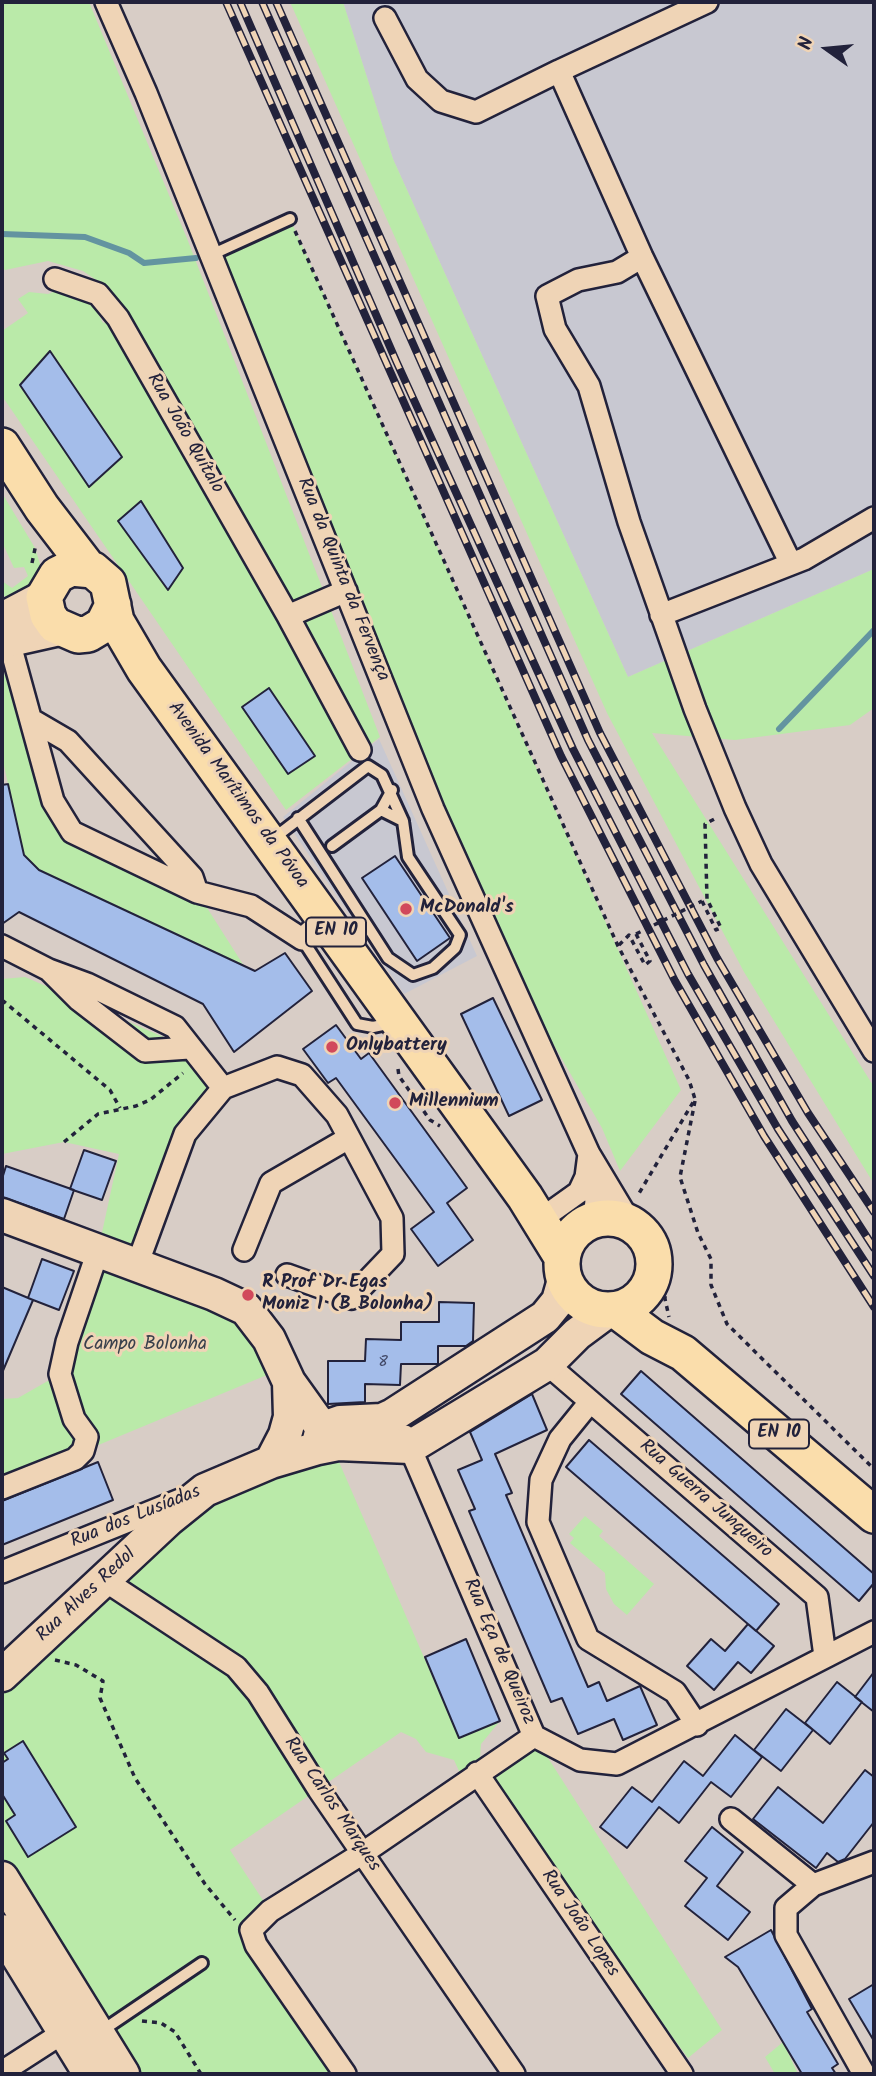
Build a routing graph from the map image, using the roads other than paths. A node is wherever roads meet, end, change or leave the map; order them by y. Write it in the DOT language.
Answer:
graph roads {
  1 [pos="106,2"];
  2 [pos="707,2"];
  3 [pos="385,18"];
  4 [pos="559,71"];
  5 [pos="289,219"];
  6 [pos="211,255"];
  7 [pos="642,257"];
  8 [pos="55,279"];
  9 [pos="2,446"];
  10 [pos="874,518"];
  11 [pos="791,564"];
  12 [pos="63,580"];
  13 [pos="346,591"];
  14 [pos="113,606"];
  15 [pos="661,615"];
  16 [pos="288,616"];
  17 [pos="74,631"];
  18 [pos="4,634"];
  19 [pos="144,669"];
  20 [pos="32,720"];
  21 [pos="360,750"];
  22 [pos="392,790"];
  23 [pos="380,810"];
  24 [pos="298,818"];
  25 [pos="403,821"];
  26 [pos="270,841"];
  27 [pos="332,846"];
  28 [pos="197,892"];
  29 [pos="314,928"];
  30 [pos="2,946"];
  31 [pos="49,970"];
  32 [pos="189,1048"];
  33 [pos="874,1051"];
  34 [pos="223,1088"];
  35 [pos="347,1139"];
  36 [pos="589,1154"];
  37 [pos="635,1209"];
  38 [pos="563,1214"];
  39 [pos="2,1215"];
  40 [pos="244,1250"];
  41 [pos="98,1251"];
  42 [pos="136,1265"];
  43 [pos="563,1269"];
  44 [pos="287,1275"];
  45 [pos="646,1291"];
  46 [pos="612,1310"];
  47 [pos="684,1353"];
  48 [pos="547,1364"];
  49 [pos="590,1402"];
  50 [pos="393,1415"];
  51 [pos="315,1431"];
  52 [pos="410,1447"];
  53 [pos="2,1488"];
  54 [pos="205,1490"];
  55 [pos="874,1515"];
  56 [pos="2,1572"];
  57 [pos="104,1580"];
  58 [pos="874,1632"];
  59 [pos="825,1656"];
  60 [pos="2,1675"];
  61 [pos="697,1725"];
  62 [pos="534,1736"];
  63 [pos="477,1773"];
  64 [pos="731,1819"];
  65 [pos="363,1853"];
  66 [pos="874,1862"];
  67 [pos="2,1878"];
  68 [pos="813,1885"];
  69 [pos="9,1930"];
  70 [pos="202,1964"];
  71 [pos="109,2026"];
  72 [pos="64,2032"];
  73 [pos="2,2072"];
  74 [pos="90,2074"];
  75 [pos="123,2074"];
  76 [pos="345,2074"];
  77 [pos="514,2074"];
  78 [pos="682,2074"];
  79 [pos="864,2074"];
  1 -- 6 [label="street, Rua da Quinta da Fervença"];
  2 -- 4 [label="street"];
  3 -- 4 [label="street"];
  4 -- 7 [label="street"];
  5 -- 6 [label="lane"];
  6 -- 13 [label="street, Rua da Quinta da Fervença"];
  7 -- 11 [label="street"];
  7 -- 15 [label="street"];
  8 -- 16 [label="street, Rua João Quítalo"];
  9 -- 12 [label="main road, Avenida Marítimos da Póvoa"];
  10 -- 11 [label="street"];
  11 -- 15 [label="street"];
  12 -- 14 [label="main road, Avenida Marítimos da Póvoa"];
  12 -- 17 [label="main road, Avenida Marítimos da Póvoa"];
  12 -- 18 [label="street"];
  13 -- 16 [label="street"];
  13 -- 36 [label="street, Rua da Quinta da Fervença"];
  14 -- 17 [label="main road"];
  14 -- 19 [label="main road, Avenida Marítimos da Póvoa / EN 10"];
  15 -- 33 [label="street"];
  16 -- 21 [label="street, Rua João Quítalo"];
  17 -- 18 [label="street"];
  17 -- 19 [label="main road, Avenida Marítimos da Póvoa"];
  18 -- 20 [label="street"];
  19 -- 26 [label="main road, Avenida Marítimos da Póvoa / EN 10"];
  20 -- 28 [label="street"];
  20 -- 28 [label="street"];
  22 -- 23 [label="lane"];
  22 -- 24 [label="lane"];
  22 -- 25 [label="lane"];
  23 -- 25 [label="lane"];
  23 -- 27 [label="lane"];
  24 -- 25 [label="lane"];
  24 -- 26 [label="lane"];
  26 -- 29 [label="main road, Avenida Marítimos da Póvoa / EN 10"];
  28 -- 29 [label="street"];
  29 -- 38 [label="main road, Avenida Marítimos da Póvoa / EN 10"];
  30 -- 31 [label="street"];
  31 -- 32 [label="street"];
  31 -- 32 [label="street"];
  32 -- 34 [label="street"];
  34 -- 35 [label="street"];
  34 -- 42 [label="street"];
  35 -- 40 [label="street"];
  35 -- 44 [label="street"];
  36 -- 37 [label="street, Rua da Quinta da Fervença"];
  36 -- 38 [label="street"];
  36 -- 38 [label="street, Rua da Quinta da Fervença"];
  37 -- 38 [label="main road"];
  37 -- 45 [label="main road"];
  38 -- 43 [label="main road, Avenida Marítimos da Póvoa / EN 10"];
  38 -- 43 [label="main road"];
  39 -- 41 [label="street"];
  41 -- 42 [label="street"];
  41 -- 53 [label="street"];
  42 -- 51 [label="street"];
  43 -- 46 [label="main road, EN 10"];
  43 -- 50 [label="street"];
  45 -- 46 [label="main road"];
  45 -- 47 [label="main road, EN 10"];
  46 -- 47 [label="main road, EN 10"];
  46 -- 48 [label="street"];
  47 -- 55 [label="main road, EN 10"];
  48 -- 49 [label="street, Rua Guerra Junqueiro"];
  48 -- 52 [label="street"];
  49 -- 59 [label="street, Rua Guerra Junqueiro"];
  49 -- 61 [label="street"];
  50 -- 51 [label="street"];
  50 -- 52 [label="street, Rua Eça de Queiroz"];
  51 -- 52 [label="street"];
  51 -- 54 [label="street, Rua dos Lusíadas"];
  52 -- 62 [label="street, Rua Eça de Queiroz"];
  54 -- 56 [label="street, Rua dos Lusíadas"];
  54 -- 57 [label="street, Rua Alves Redol"];
  57 -- 60 [label="street, Rua Alves Redol"];
  57 -- 65 [label="street, Rua Carlos Marques"];
  58 -- 59 [label="street, Rua Eça de Queiroz"];
  59 -- 61 [label="street, Rua Eça de Queiroz"];
  61 -- 62 [label="street, Rua Eça de Queiroz"];
  62 -- 63 [label="street"];
  63 -- 65 [label="street"];
  63 -- 78 [label="street, Rua João Lopes"];
  64 -- 68 [label="street"];
  65 -- 76 [label="street"];
  65 -- 77 [label="street, Rua Carlos Marques"];
  66 -- 68 [label="street"];
  67 -- 69 [label="street"];
  68 -- 79 [label="street"];
  69 -- 71 [label="street"];
  69 -- 72 [label="street"];
  70 -- 71 [label="lane"];
  71 -- 75 [label="street"];
  72 -- 73 [label="street"];
  72 -- 74 [label="street"];
}
